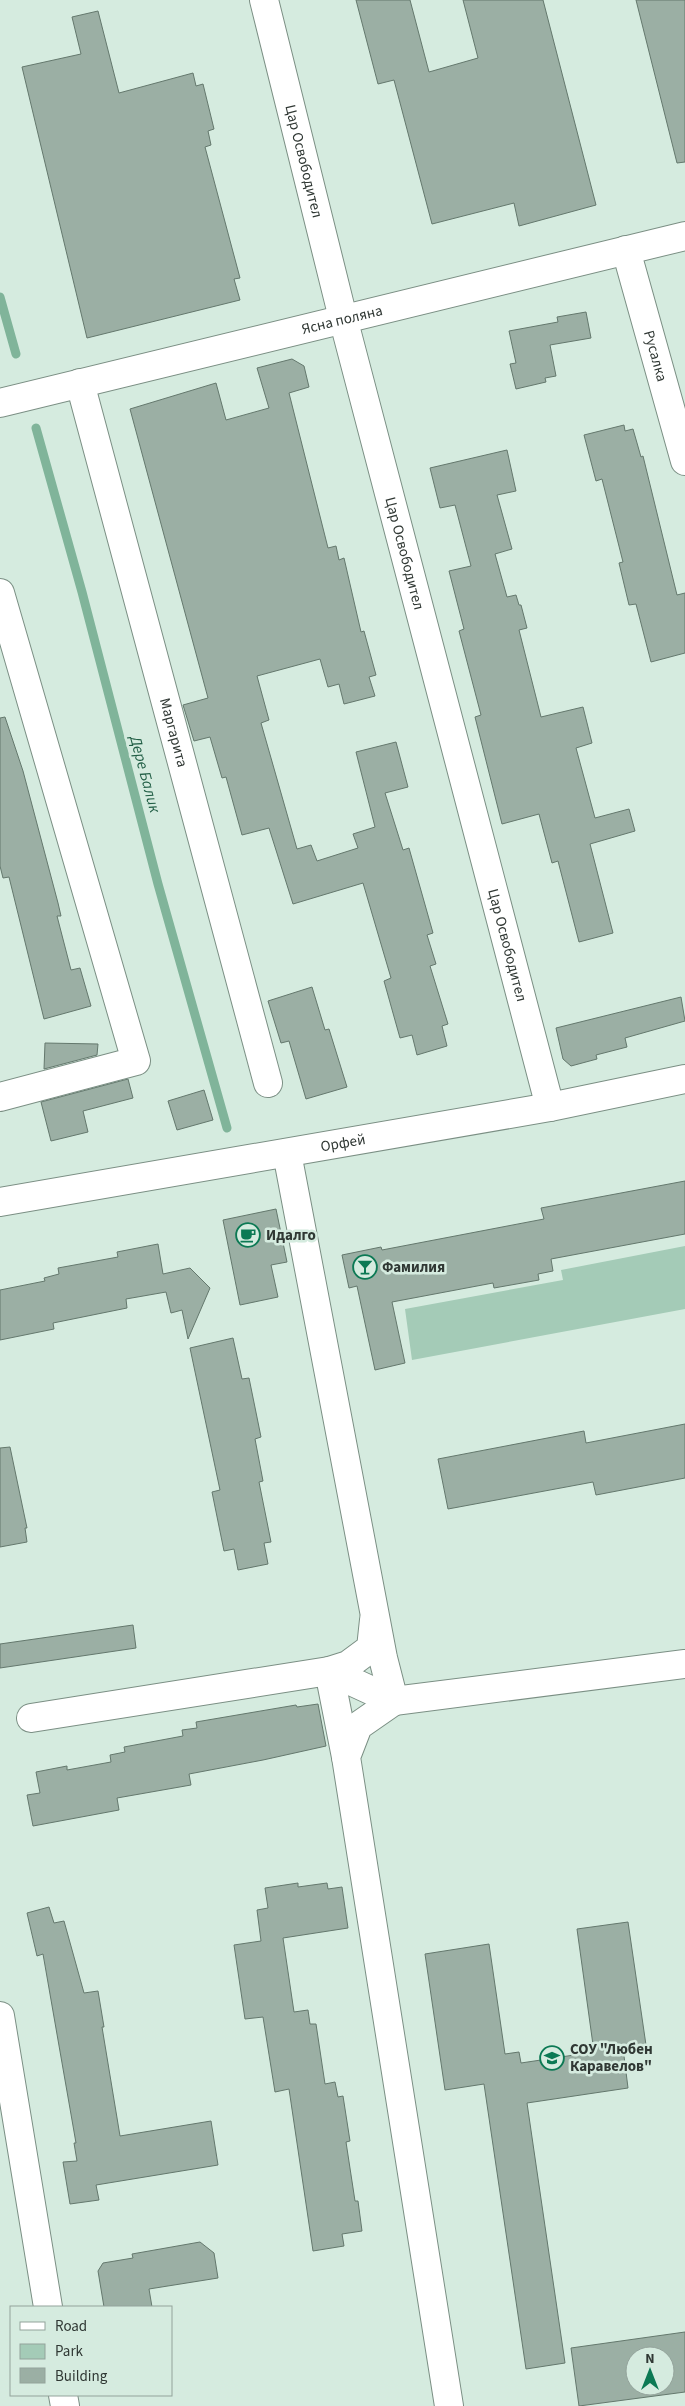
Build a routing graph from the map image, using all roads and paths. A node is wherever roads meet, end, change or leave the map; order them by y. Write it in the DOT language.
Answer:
graph roads {
  1 [pos="264,0"];
  2 [pos="685,236"];
  3 [pos="626,250"];
  4 [pos="343,318"];
  5 [pos="80,383"];
  6 [pos="0,403"];
  7 [pos="685,462"];
  8 [pos="0,593"];
  9 [pos="685,1079"];
  10 [pos="268,1083"];
  11 [pos="0,1097"];
  12 [pos="550,1106"];
  13 [pos="287,1153"];
  14 [pos="0,1202"];
  15 [pos="376,1611"];
  16 [pos="685,1664"];
  17 [pos="329,1671"];
  18 [pos="394,1701"];
  19 [pos="31,1718"];
  20 [pos="346,1757"];
  21 [pos="0,2016"];
  22 [pos="7,2111"];
  23 [pos="48,2306"];
  24 [pos="449,2406"];
  1 -- 4 [label="street, Цар Освободител"];
  2 -- 3 [label="street, Ясна поляна"];
  3 -- 4 [label="street, Ясна поляна"];
  3 -- 7 [label="street, Русалка"];
  4 -- 5 [label="street, Ясна поляна"];
  4 -- 12 [label="street, Цар Освободител"];
  5 -- 6 [label="street, Ясна поляна"];
  5 -- 10 [label="street, Маргарита"];
  8 -- 11 [label="street"];
  9 -- 12 [label="street, Орфей"];
  12 -- 13 [label="street, Орфей"];
  13 -- 14 [label="street, Орфей"];
  13 -- 15 [label="street"];
  15 -- 17 [label="street"];
  15 -- 18 [label="street"];
  16 -- 18 [label="street"];
  17 -- 18 [label="street"];
  17 -- 19 [label="street"];
  17 -- 20 [label="street"];
  18 -- 20 [label="street"];
  20 -- 24 [label="street"];
  21 -- 22 [label="street"];
  22 -- 23 [label="street"];
}
